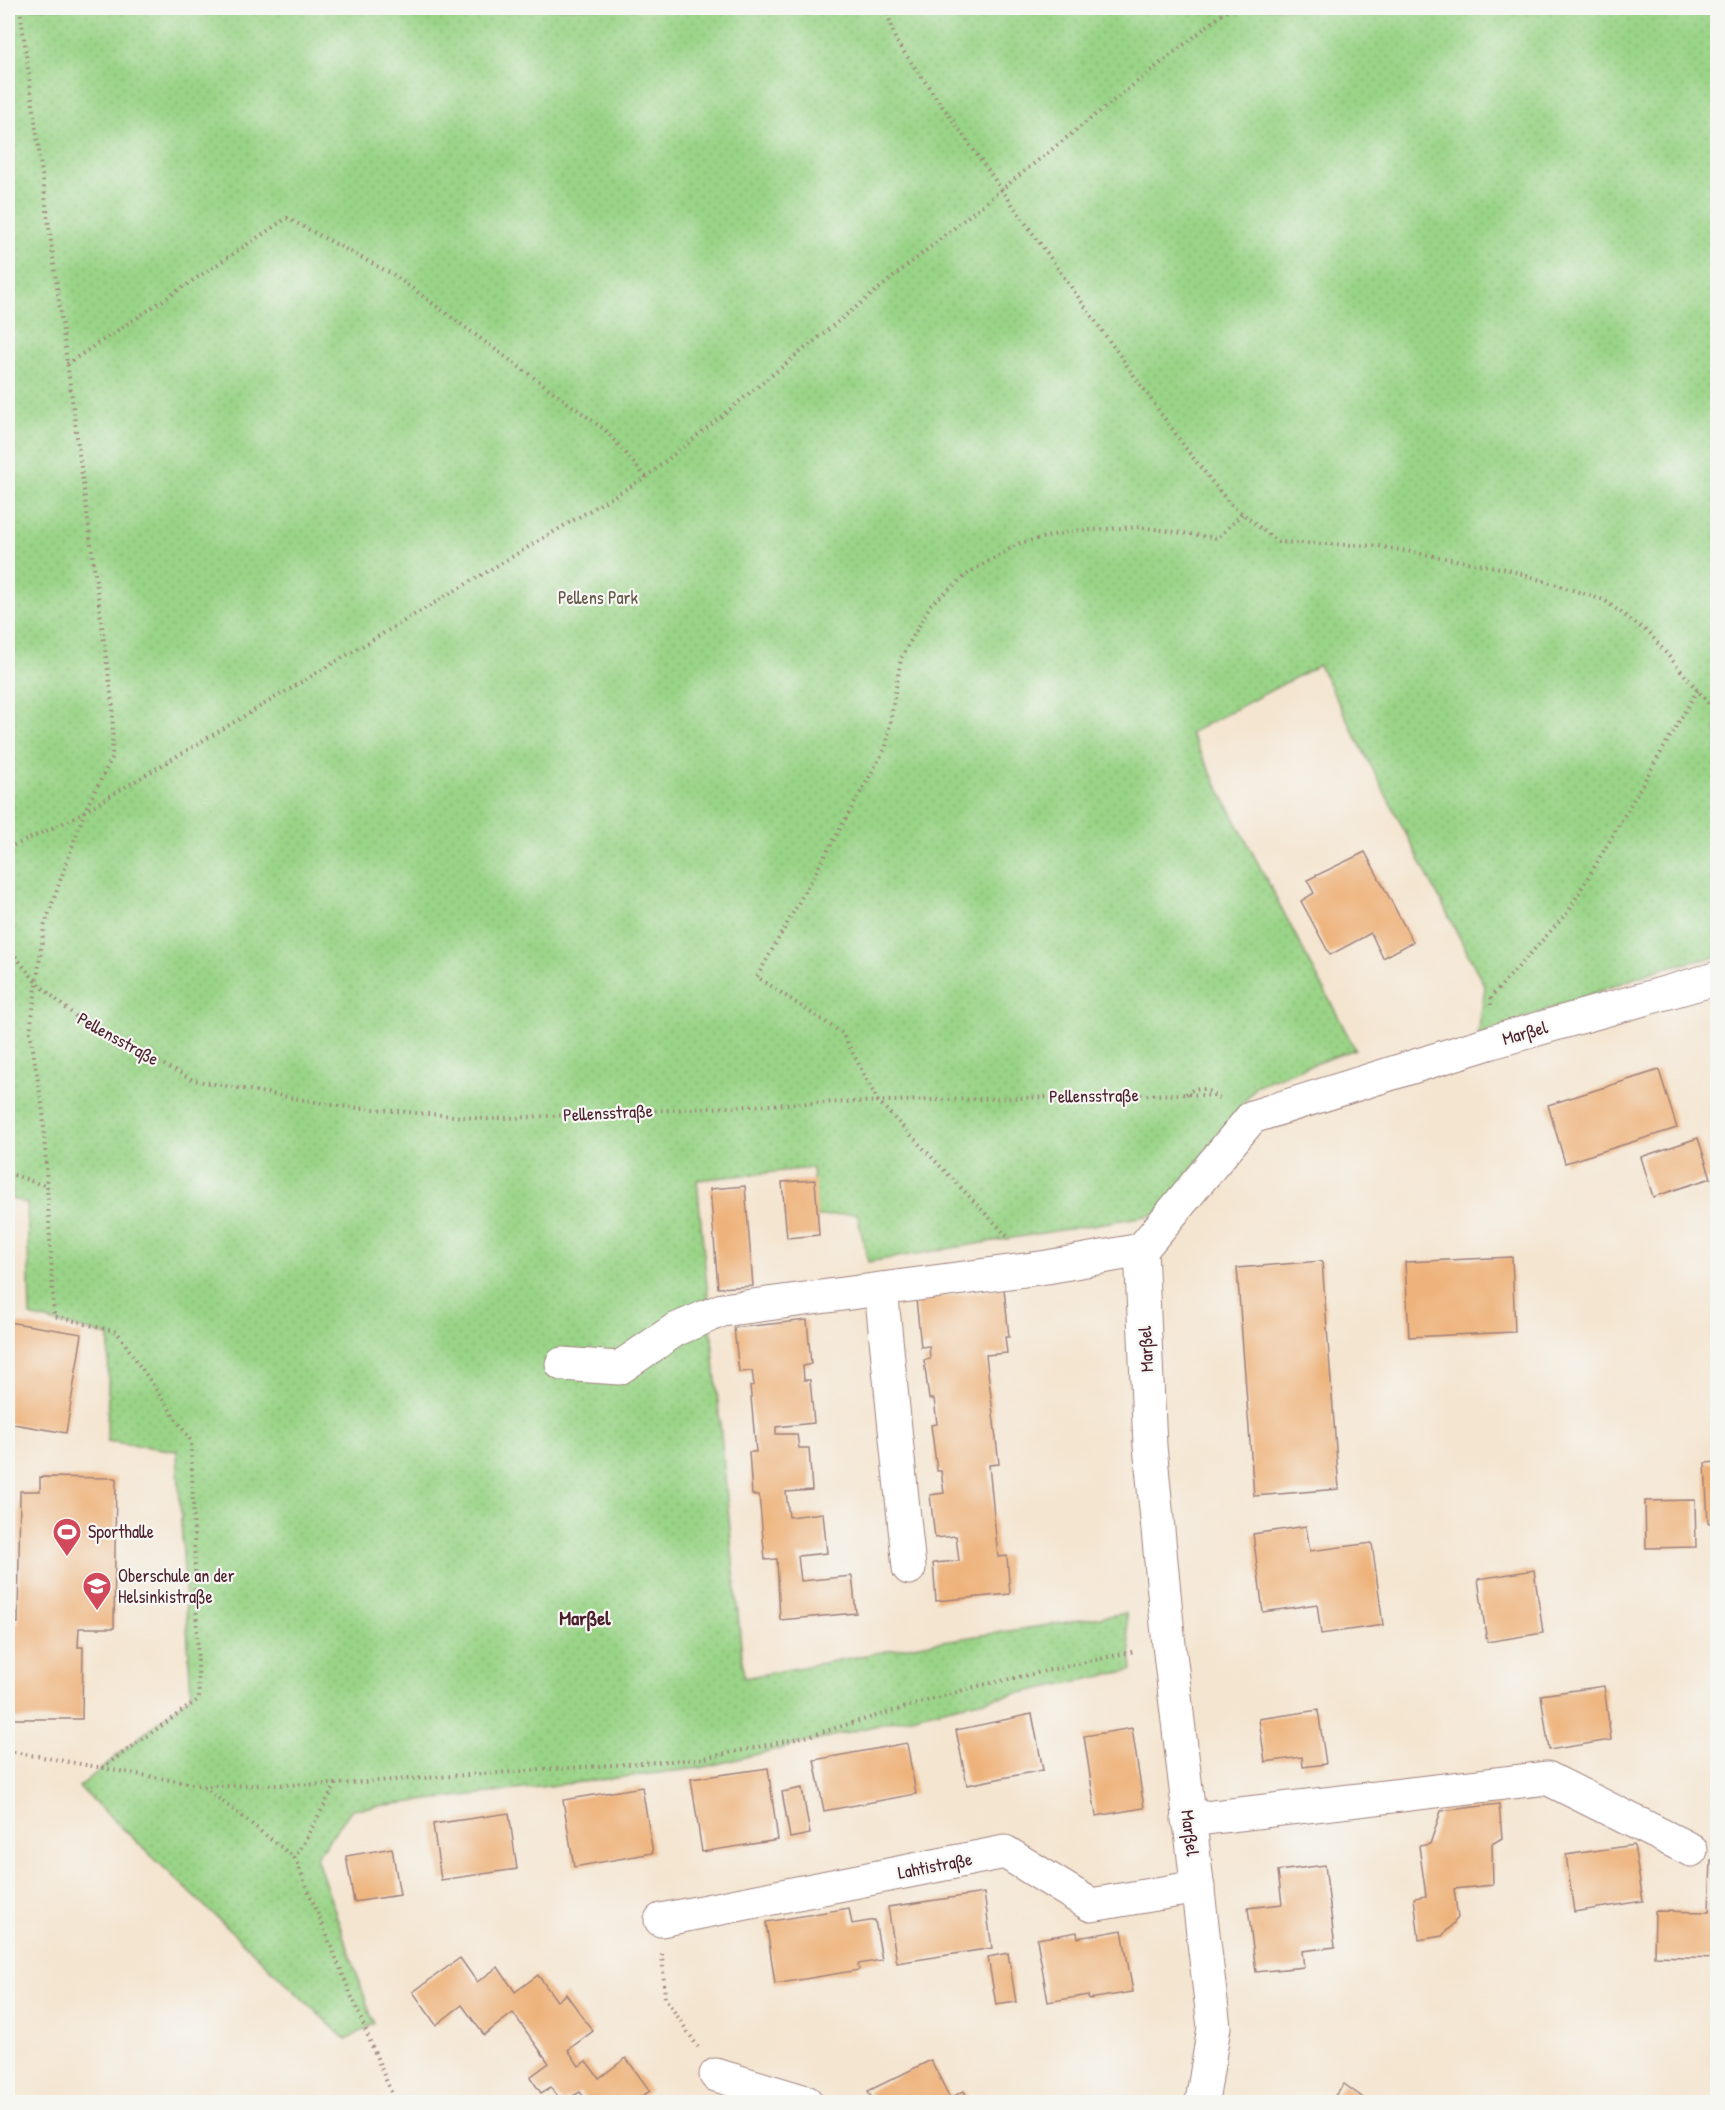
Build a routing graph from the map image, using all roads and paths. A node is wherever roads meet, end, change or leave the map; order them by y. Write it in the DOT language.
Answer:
graph roads {
  1 [pos="20,8"];
  2 [pos="886,8"];
  3 [pos="1230,8"];
  4 [pos="1002,189"];
  5 [pos="67,364"];
  6 [pos="646,477"];
  7 [pos="1242,514"];
  8 [pos="1698,689"];
  9 [pos="1718,705"];
  10 [pos="85,810"];
  11 [pos="8,848"];
  12 [pos="8,947"];
  13 [pos="1718,978"];
  14 [pos="36,982"];
  15 [pos="1492,1042"];
  16 [pos="878,1101"];
  17 [pos="1252,1117"];
  18 [pos="8,1173"];
  19 [pos="48,1187"];
  20 [pos="1141,1250"];
  21 [pos="1038,1268"];
  22 [pos="881,1289"];
  23 [pos="562,1364"];
  24 [pos="909,1568"];
  25 [pos="1169,1645"];
  26 [pos="8,1750"];
  27 [pos="102,1768"];
  28 [pos="336,1784"];
  29 [pos="204,1786"];
  30 [pos="1188,1820"];
  31 [pos="1691,1850"];
  32 [pos="294,1858"];
  33 [pos="1198,1887"];
  34 [pos="661,1920"];
  35 [pos="716,2074"];
  36 [pos="395,2103"];
  37 [pos="806,2103"];
  38 [pos="1202,2103"];
  1 -- 5 [label="path"];
  2 -- 4 [label="path"];
  3 -- 4 [label="path"];
  4 -- 6 [label="path"];
  4 -- 7 [label="path"];
  5 -- 6 [label="path"];
  5 -- 10 [label="path"];
  6 -- 10 [label="path"];
  7 -- 8 [label="path"];
  7 -- 16 [label="path"];
  8 -- 9 [label="path"];
  8 -- 15 [label="path"];
  10 -- 11 [label="path"];
  10 -- 14 [label="path"];
  12 -- 14 [label="path, Pellensstraße"];
  13 -- 15 [label="street, Marßel"];
  14 -- 16 [label="path, Pellensstraße"];
  14 -- 19 [label="path"];
  15 -- 17 [label="street, Marßel"];
  16 -- 17 [label="path, Pellensstraße"];
  16 -- 21 [label="path"];
  17 -- 20 [label="street"];
  18 -- 19 [label="path"];
  19 -- 27 [label="path"];
  20 -- 21 [label="street"];
  20 -- 25 [label="street, Marßel"];
  21 -- 22 [label="street"];
  22 -- 23 [label="street"];
  22 -- 24 [label="street"];
  25 -- 28 [label="path"];
  25 -- 30 [label="street, Marßel"];
  26 -- 27 [label="path"];
  27 -- 29 [label="path"];
  28 -- 29 [label="path"];
  28 -- 32 [label="path"];
  29 -- 32 [label="path"];
  30 -- 31 [label="street"];
  30 -- 33 [label="street, Marßel"];
  32 -- 36 [label="path"];
  33 -- 34 [label="street, Lahtistraße"];
  33 -- 38 [label="street, Marßel"];
  34 -- 35 [label="path"];
  35 -- 37 [label="street"];
}
